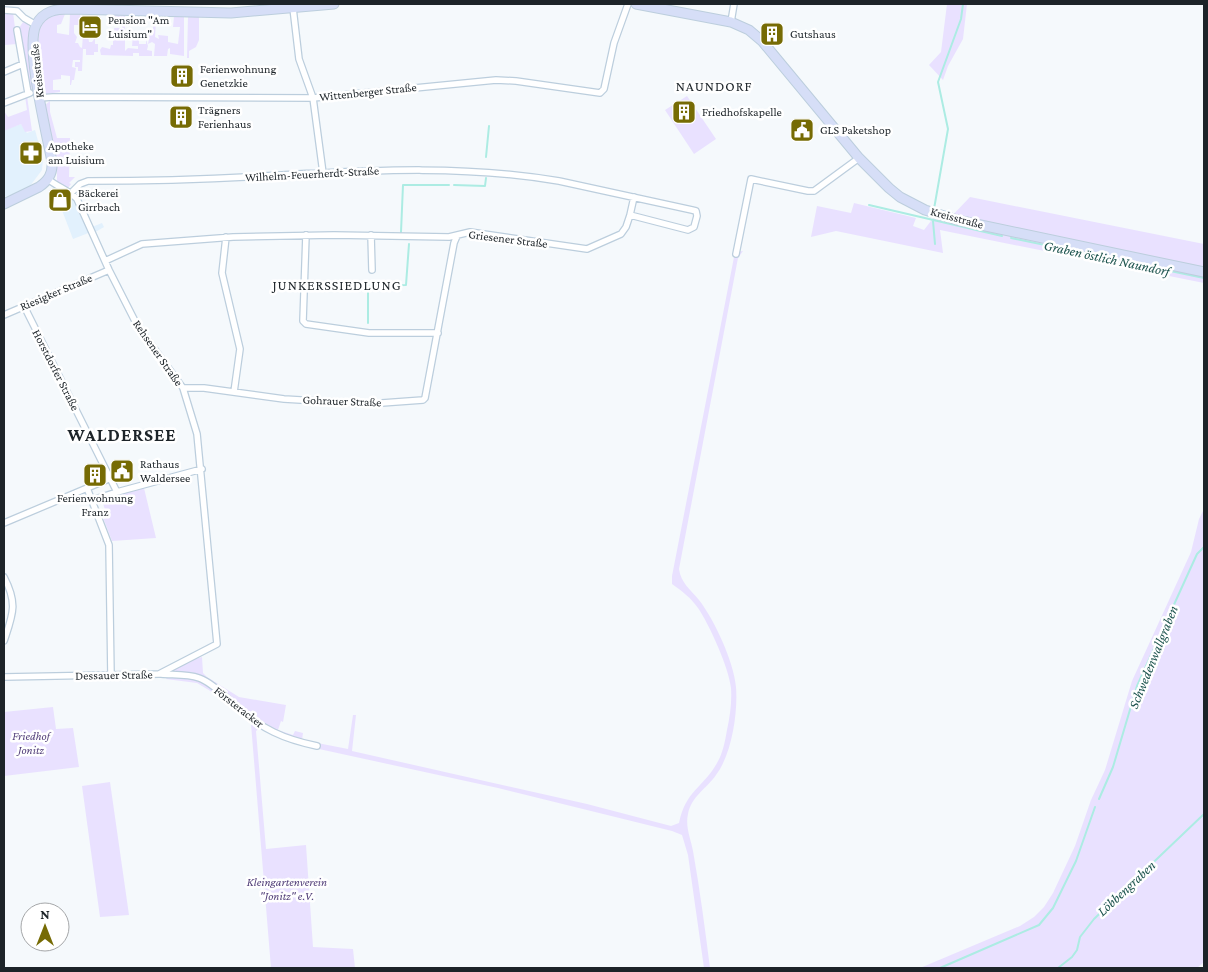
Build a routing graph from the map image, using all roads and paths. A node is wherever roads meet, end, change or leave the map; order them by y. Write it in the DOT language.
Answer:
graph roads {
  1 [pos="334,4"];
  2 [pos="628,4"];
  3 [pos="636,4"];
  4 [pos="734,4"];
  5 [pos="69,7"];
  6 [pos="293,8"];
  7 [pos="4,10"];
  8 [pos="731,22"];
  9 [pos="36,26"];
  10 [pos="18,30"];
  11 [pos="23,64"];
  12 [pos="4,72"];
  13 [pos="28,93"];
  14 [pos="39,95"];
  15 [pos="313,98"];
  16 [pos="4,103"];
  17 [pos="859,158"];
  18 [pos="323,173"];
  19 [pos="48,179"];
  20 [pos="71,193"];
  21 [pos="634,198"];
  22 [pos="4,204"];
  23 [pos="630,215"];
  24 [pos="306,235"];
  25 [pos="371,235"];
  26 [pos="458,236"];
  27 [pos="226,237"];
  28 [pos="736,254"];
  29 [pos="106,261"];
  30 [pos="109,270"];
  31 [pos="372,270"];
  32 [pos="1204,272"];
  33 [pos="24,306"];
  34 [pos="4,315"];
  35 [pos="438,333"];
  36 [pos="183,388"];
  37 [pos="234,392"];
  38 [pos="202,469"];
  39 [pos="111,478"];
  40 [pos="87,488"];
  41 [pos="117,492"];
  42 [pos="92,500"];
  43 [pos="4,523"];
  44 [pos="4,577"];
  45 [pos="4,641"];
  46 [pos="217,644"];
  47 [pos="159,674"];
  48 [pos="111,676"];
  49 [pos="4,677"];
  50 [pos="317,746"];
  1 -- 6 [label="main road, Kreisstraße"];
  2 -- 15 [label="street, Wittenberger Straße"];
  3 -- 8 [label="main road, Kreisstraße"];
  4 -- 8 [label="street"];
  5 -- 6 [label="main road, Kreisstraße"];
  5 -- 9 [label="main road, Kreisstraße"];
  6 -- 15 [label="street"];
  7 -- 9 [label="street"];
  8 -- 17 [label="main road, Kreisstraße"];
  9 -- 14 [label="main road, Kreisstraße"];
  10 -- 11 [label="street"];
  11 -- 12 [label="street"];
  11 -- 13 [label="street"];
  13 -- 14 [label="street, Wittenberger Straße"];
  13 -- 16 [label="street, Wittenberger Straße"];
  14 -- 15 [label="street, Wittenberger Straße"];
  14 -- 19 [label="main road, Kreisstraße"];
  15 -- 18 [label="street"];
  17 -- 28 [label="street"];
  17 -- 32 [label="main road, Kreisstraße"];
  18 -- 20 [label="street, Wilhelm-Feuerherdt-Straße"];
  18 -- 21 [label="street, Wilhelm-Feuerherdt-Straße"];
  19 -- 20 [label="street"];
  19 -- 22 [label="main road"];
  20 -- 29 [label="street, Rehsener Straße"];
  21 -- 23 [label="street"];
  21 -- 23 [label="street, Wilhelm-Feuerherdt-Straße"];
  23 -- 26 [label="street, Griesener Straße"];
  24 -- 25 [label="street, Griesener Straße"];
  24 -- 27 [label="street, Griesener Straße"];
  24 -- 35 [label="street"];
  25 -- 26 [label="street, Griesener Straße"];
  25 -- 31 [label="street"];
  26 -- 35 [label="street, Gohrauer Straße"];
  27 -- 29 [label="street, Griesener Straße"];
  27 -- 37 [label="street"];
  29 -- 30 [label="street, Rehsener Straße"];
  30 -- 33 [label="street, Riesigker Straße"];
  30 -- 36 [label="street, Rehsener Straße"];
  33 -- 34 [label="street, Riesigker Straße"];
  33 -- 39 [label="street, Horstdorfer Straße"];
  35 -- 37 [label="street, Gohrauer Straße"];
  36 -- 37 [label="street, Gohrauer Straße"];
  36 -- 38 [label="street, Rehsener Straße"];
  38 -- 41 [label="street"];
  38 -- 46 [label="street, Rehsener Straße"];
  39 -- 40 [label="street"];
  39 -- 41 [label="street, Horstdorfer Straße"];
  40 -- 42 [label="street"];
  40 -- 43 [label="street"];
  41 -- 42 [label="street"];
  42 -- 48 [label="street"];
  44 -- 45 [label="street"];
  46 -- 47 [label="street, Dessauer Straße"];
  47 -- 48 [label="street, Dessauer Straße"];
  47 -- 50 [label="street, Försteracker"];
  48 -- 49 [label="street, Dessauer Straße"];
}
